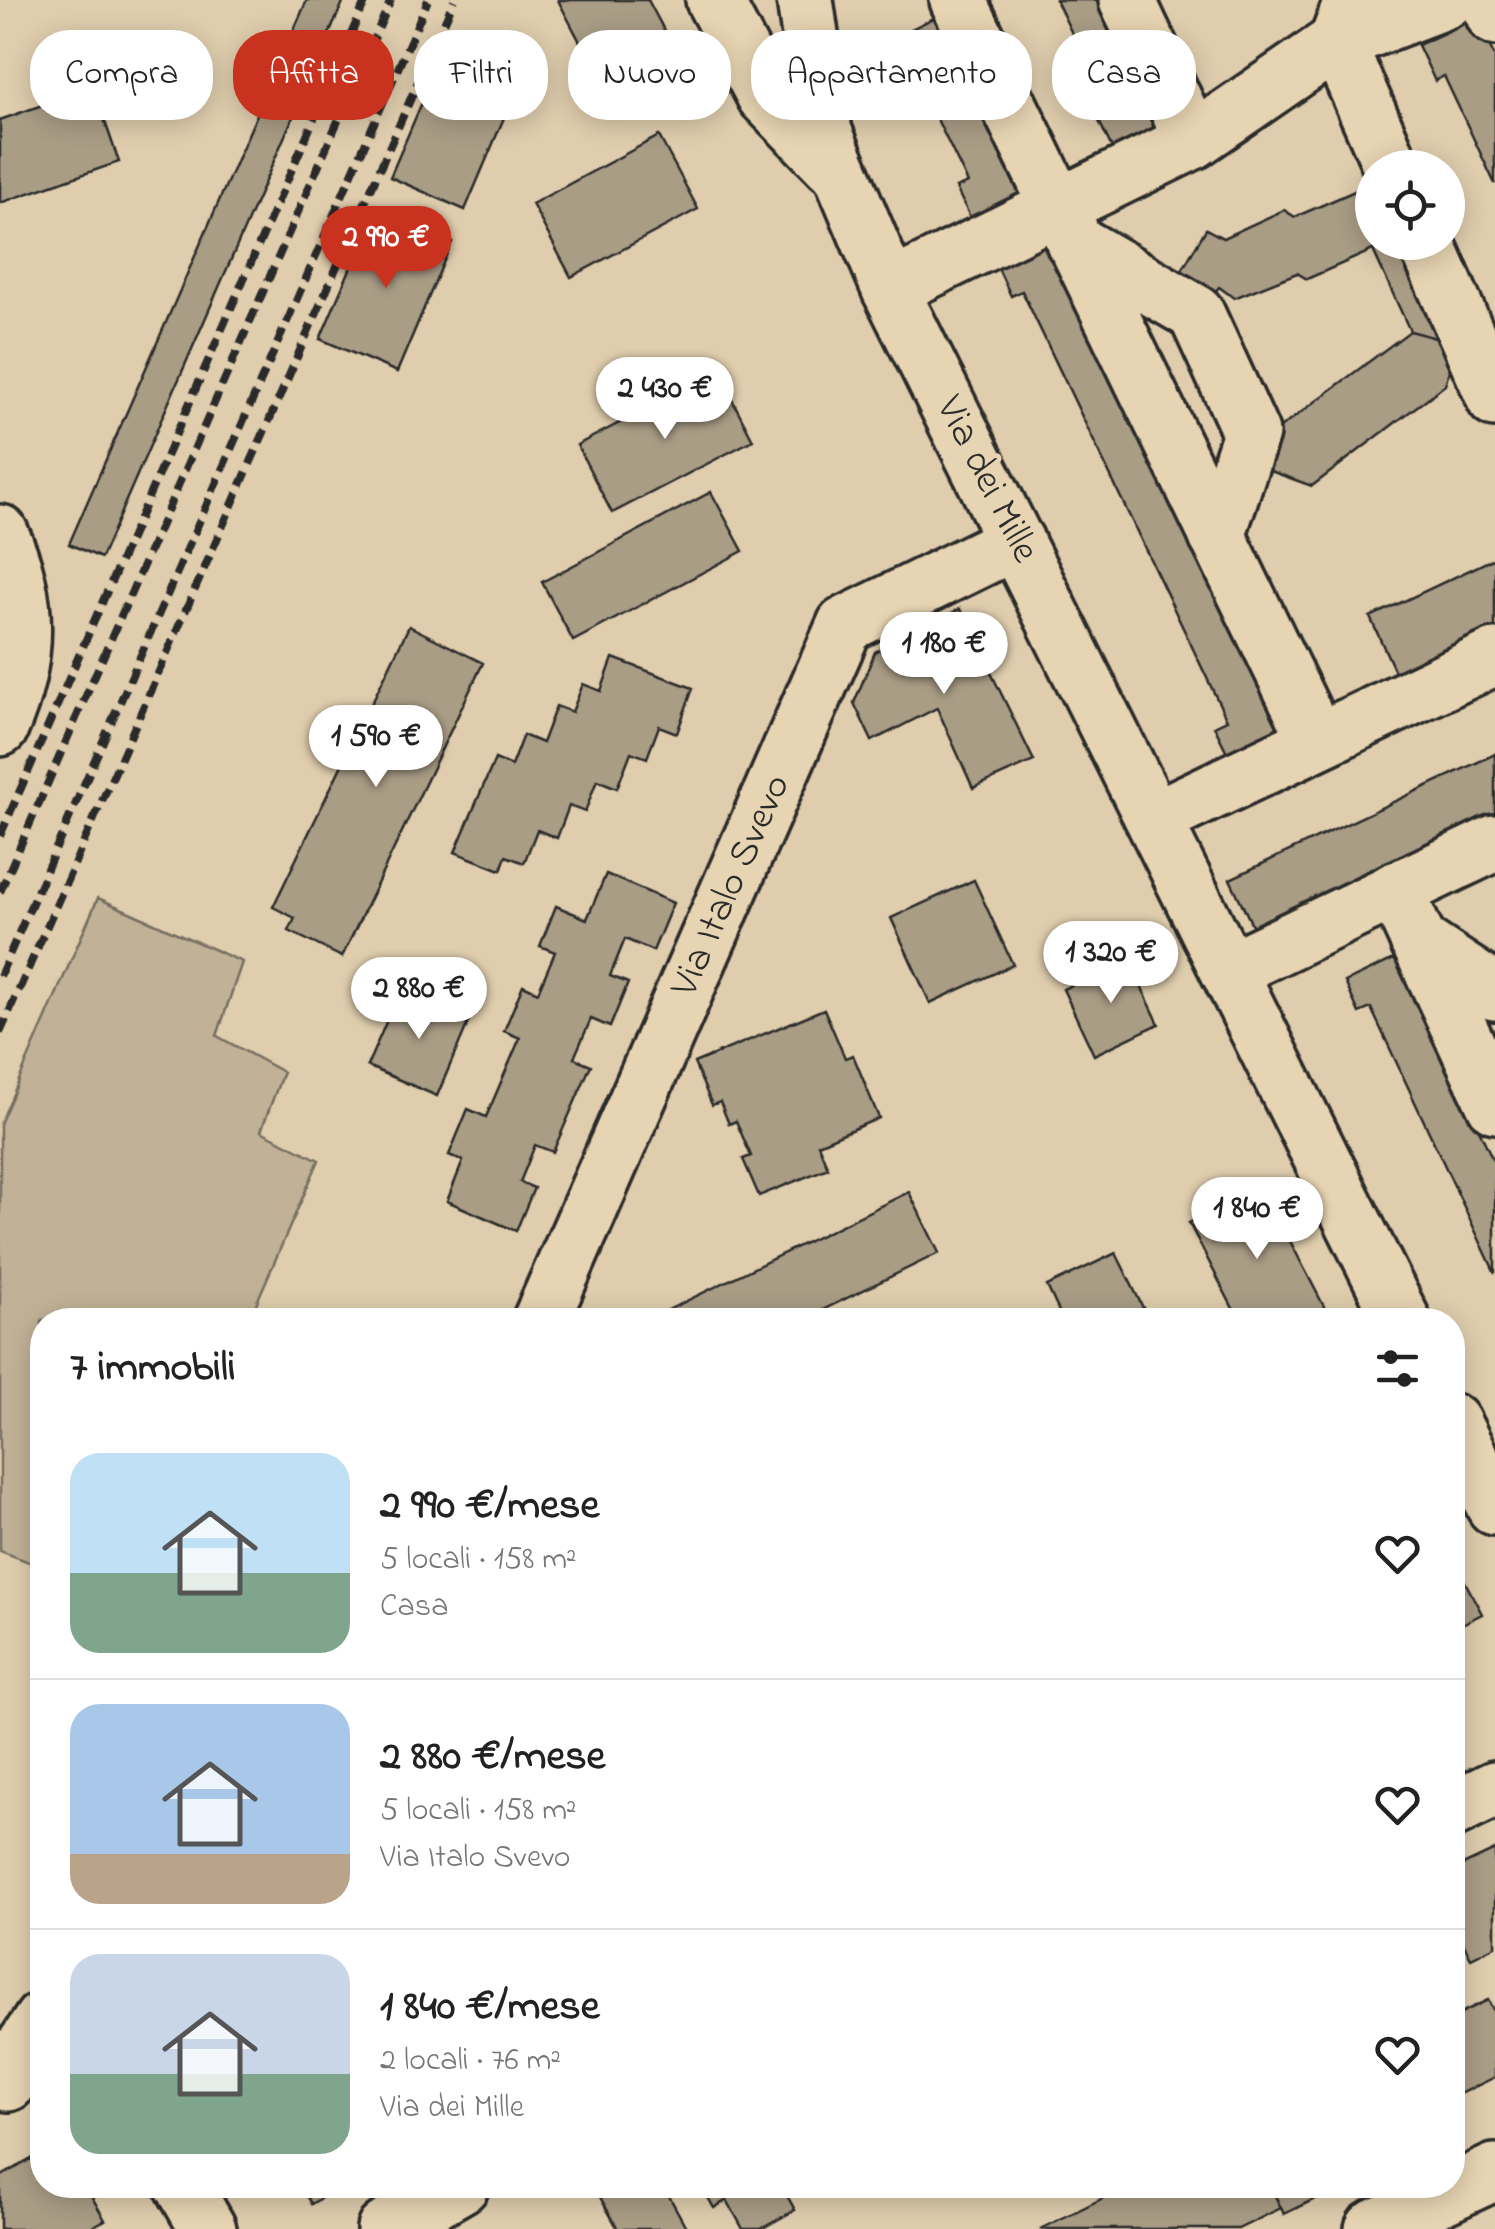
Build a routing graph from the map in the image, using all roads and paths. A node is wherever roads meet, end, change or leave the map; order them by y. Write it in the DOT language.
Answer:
graph roads {
  1 [pos="714,0"];
  2 [pos="804,0"];
  3 [pos="958,0"];
  4 [pos="1128,0"];
  5 [pos="1446,0"];
  6 [pos="1487,0"];
  7 [pos="1495,16"];
  8 [pos="1345,21"];
  9 [pos="1193,141"];
  10 [pos="1386,150"];
  11 [pos="838,170"];
  12 [pos="1065,224"];
  13 [pos="1434,260"];
  14 [pos="890,289"];
  15 [pos="1495,399"];
  16 [pos="0,533"];
  17 [pos="1217,536"];
  18 [pos="1016,540"];
  19 [pos="1495,657"];
  20 [pos="0,728"];
  21 [pos="1317,742"];
  22 [pos="1154,819"];
  23 [pos="1495,842"];
  24 [pos="1395,890"];
  25 [pos="1418,940"];
  26 [pos="1229,970"];
  27 [pos="1495,992"];
  28 [pos="1495,1105"];
  29 [pos="546,1308"];
  30 [pos="1396,1308"];
  31 [pos="1465,1463"];
  32 [pos="1479,1508"];
  33 [pos="1495,1789"];
  34 [pos="1465,1804"];
  35 [pos="30,2038"];
  36 [pos="17,2082"];
  37 [pos="1495,2172"];
  38 [pos="1465,2186"];
  39 [pos="190,2198"];
  40 [pos="439,2198"];
  41 [pos="1439,2198"];
  42 [pos="208,2229"];
  43 [pos="385,2229"];
  44 [pos="1372,2229"];
  1 -- 11 [label="street"];
  2 -- 11 [label="street, Via dei Mille"];
  3 -- 12 [label="street"];
  4 -- 9 [label="street"];
  5 -- 8 [label="street"];
  6 -- 7 [label="street"];
  8 -- 9 [label="street"];
  8 -- 10 [label="street"];
  9 -- 12 [label="street"];
  11 -- 14 [label="street, Via dei Mille"];
  12 -- 14 [label="street"];
  12 -- 17 [label="street"];
  12 -- 17 [label="street"];
  13 -- 15 [label="street"];
  14 -- 18 [label="street, Via dei Mille"];
  16 -- 20 [label="street"];
  17 -- 21 [label="street"];
  18 -- 22 [label="street, Via dei Mille"];
  18 -- 29 [label="street, Via Italo Svevo"];
  19 -- 21 [label="street"];
  21 -- 22 [label="street"];
  22 -- 26 [label="street, Via dei Mille"];
  23 -- 24 [label="street"];
  24 -- 25 [label="street"];
  24 -- 26 [label="street"];
  25 -- 27 [label="street"];
  25 -- 28 [label="street"];
  26 -- 30 [label="street, Via dei Mille"];
  31 -- 32 [label="street"];
  33 -- 34 [label="street"];
  35 -- 36 [label="street"];
  37 -- 38 [label="street"];
  39 -- 42 [label="street"];
  40 -- 43 [label="street"];
  41 -- 44 [label="street"];
}
